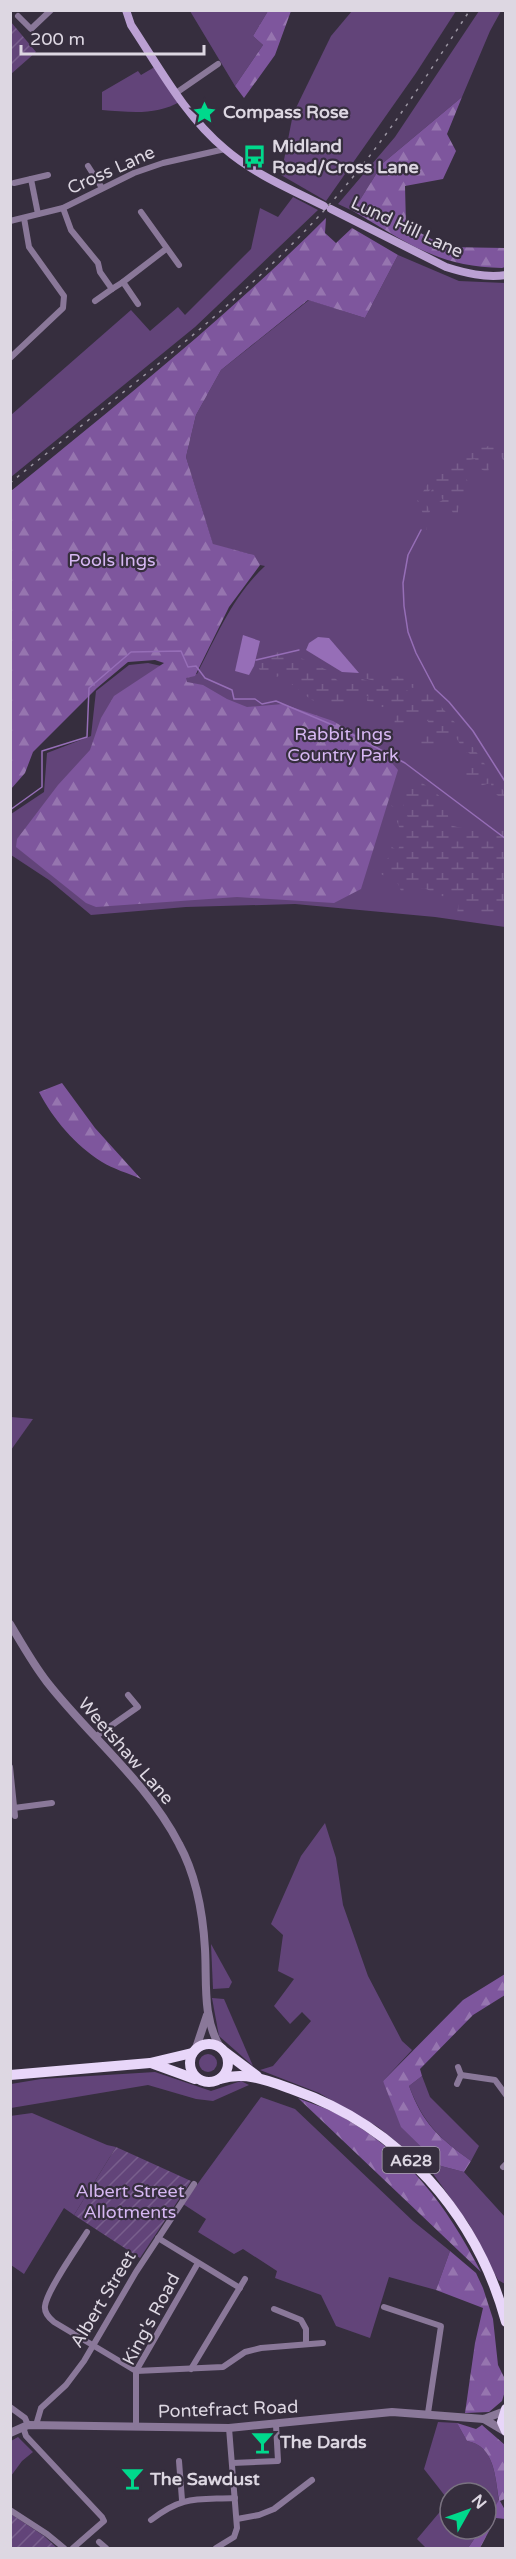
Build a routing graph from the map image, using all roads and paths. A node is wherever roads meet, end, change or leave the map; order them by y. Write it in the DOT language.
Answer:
graph roads {
  1 [pos="51,10"];
  2 [pos="126,10"];
  3 [pos="18,16"];
  4 [pos="218,64"];
  5 [pos="176,93"];
  6 [pos="225,149"];
  7 [pos="88,166"];
  8 [pos="48,175"];
  9 [pos="31,179"];
  10 [pos="14,183"];
  11 [pos="102,189"];
  12 [pos="63,208"];
  13 [pos="141,212"];
  14 [pos="39,214"];
  15 [pos="24,218"];
  16 [pos="10,220"];
  17 [pos="166,249"];
  18 [pos="179,265"];
  19 [pos="506,275"];
  20 [pos="123,282"];
  21 [pos="112,290"];
  22 [pos="95,301"];
  23 [pos="138,304"];
  24 [pos="11,358"];
  25 [pos="10,1624"];
  26 [pos="128,1695"];
  27 [pos="95,1737"];
  28 [pos="10,1767"];
  29 [pos="11,1773"];
  30 [pos="52,1803"];
  31 [pos="14,1808"];
  32 [pos="15,1816"];
  33 [pos="207,2015"];
  34 [pos="222,2049"];
  35 [pos="194,2050"];
  36 [pos="150,2063"];
  37 [pos="458,2067"];
  38 [pos="10,2075"];
  39 [pos="461,2075"];
  40 [pos="260,2078"];
  41 [pos="220,2079"];
  42 [pos="201,2081"];
  43 [pos="457,2084"];
  44 [pos="506,2095"];
  45 [pos="194,2184"];
  46 [pos="87,2232"];
  47 [pos="158,2238"];
  48 [pos="198,2263"];
  49 [pos="245,2279"];
  50 [pos="240,2288"];
  51 [pos="384,2307"];
  52 [pos="274,2309"];
  53 [pos="506,2322"];
  54 [pos="323,2343"];
  55 [pos="306,2344"];
  56 [pos="92,2346"];
  57 [pos="190,2369"];
  58 [pos="136,2371"];
  59 [pos="10,2407"];
  60 [pos="505,2410"];
  61 [pos="428,2414"];
  62 [pos="484,2419"];
  63 [pos="276,2425"];
  64 [pos="29,2426"];
  65 [pos="136,2427"];
  66 [pos="229,2428"];
  67 [pos="506,2432"];
  68 [pos="10,2433"];
  69 [pos="179,2461"];
  70 [pos="232,2463"];
  71 [pos="312,2480"];
  72 [pos="235,2498"];
  73 [pos="182,2500"];
  74 [pos="10,2510"];
  75 [pos="237,2519"];
  76 [pos="151,2520"];
  77 [pos="99,2542"];
  78 [pos="64,2548"];
  79 [pos="73,2548"];
  80 [pos="106,2548"];
  81 [pos="216,2548"];
  1 -- 3 [label="street"];
  2 -- 5 [label="main road, Lund Hill Lane"];
  4 -- 5 [label="street"];
  5 -- 6 [label="main road, Lund Hill Lane"];
  6 -- 11 [label="street, Cross Lane"];
  6 -- 19 [label="main road, Lund Hill Lane"];
  7 -- 11 [label="street"];
  8 -- 9 [label="street"];
  9 -- 10 [label="street"];
  9 -- 14 [label="street"];
  11 -- 12 [label="street, Cross Lane"];
  12 -- 14 [label="street, Cross Lane"];
  12 -- 21 [label="street"];
  13 -- 17 [label="street"];
  14 -- 15 [label="street, Cross Lane"];
  15 -- 16 [label="street, Cross Lane"];
  15 -- 24 [label="street"];
  17 -- 18 [label="street"];
  17 -- 20 [label="street"];
  20 -- 21 [label="street"];
  20 -- 23 [label="street"];
  21 -- 22 [label="street"];
  25 -- 27 [label="street, Weetshaw Lane"];
  26 -- 27 [label="street"];
  27 -- 33 [label="street, Weetshaw Lane"];
  28 -- 29 [label="street"];
  29 -- 31 [label="street"];
  30 -- 31 [label="street"];
  31 -- 32 [label="street"];
  33 -- 34 [label="street, Weetshaw Lane"];
  33 -- 35 [label="street, Weetshaw Lane"];
  34 -- 35 [label="highway, A628"];
  34 -- 40 [label="highway, A628"];
  34 -- 41 [label="highway"];
  35 -- 36 [label="highway, A628"];
  35 -- 42 [label="highway"];
  36 -- 38 [label="highway, A628"];
  36 -- 42 [label="highway, A628"];
  37 -- 39 [label="street"];
  39 -- 43 [label="street"];
  39 -- 44 [label="street"];
  40 -- 41 [label="highway, A628"];
  40 -- 53 [label="highway, A628"];
  41 -- 42 [label="highway, A628"];
  45 -- 47 [label="street, Albert Street"];
  46 -- 56 [label="street"];
  47 -- 48 [label="street"];
  47 -- 56 [label="street, Albert Street"];
  48 -- 50 [label="street"];
  48 -- 58 [label="street, King's Road"];
  49 -- 50 [label="street"];
  50 -- 57 [label="street"];
  51 -- 61 [label="street"];
  52 -- 55 [label="street"];
  54 -- 55 [label="street"];
  55 -- 57 [label="street"];
  56 -- 58 [label="street"];
  56 -- 64 [label="street, Albert Street"];
  57 -- 58 [label="street"];
  58 -- 65 [label="street, King's Road"];
  59 -- 64 [label="street"];
  60 -- 62 [label="street, Pontefract Road"];
  60 -- 67 [label="highway"];
  61 -- 62 [label="street, Pontefract Road"];
  61 -- 63 [label="street, Pontefract Road"];
  62 -- 67 [label="street, Pontefract Road"];
  63 -- 66 [label="street, Pontefract Road"];
  63 -- 70 [label="street"];
  64 -- 65 [label="street, Pontefract Road"];
  64 -- 68 [label="street, Pontefract Road"];
  64 -- 79 [label="street"];
  65 -- 66 [label="street, Pontefract Road"];
  66 -- 70 [label="street"];
  69 -- 73 [label="street"];
  70 -- 72 [label="street"];
  71 -- 75 [label="street"];
  72 -- 73 [label="street"];
  72 -- 75 [label="street"];
  73 -- 76 [label="street"];
  74 -- 78 [label="street"];
  75 -- 81 [label="street"];
  77 -- 80 [label="street"];
}
